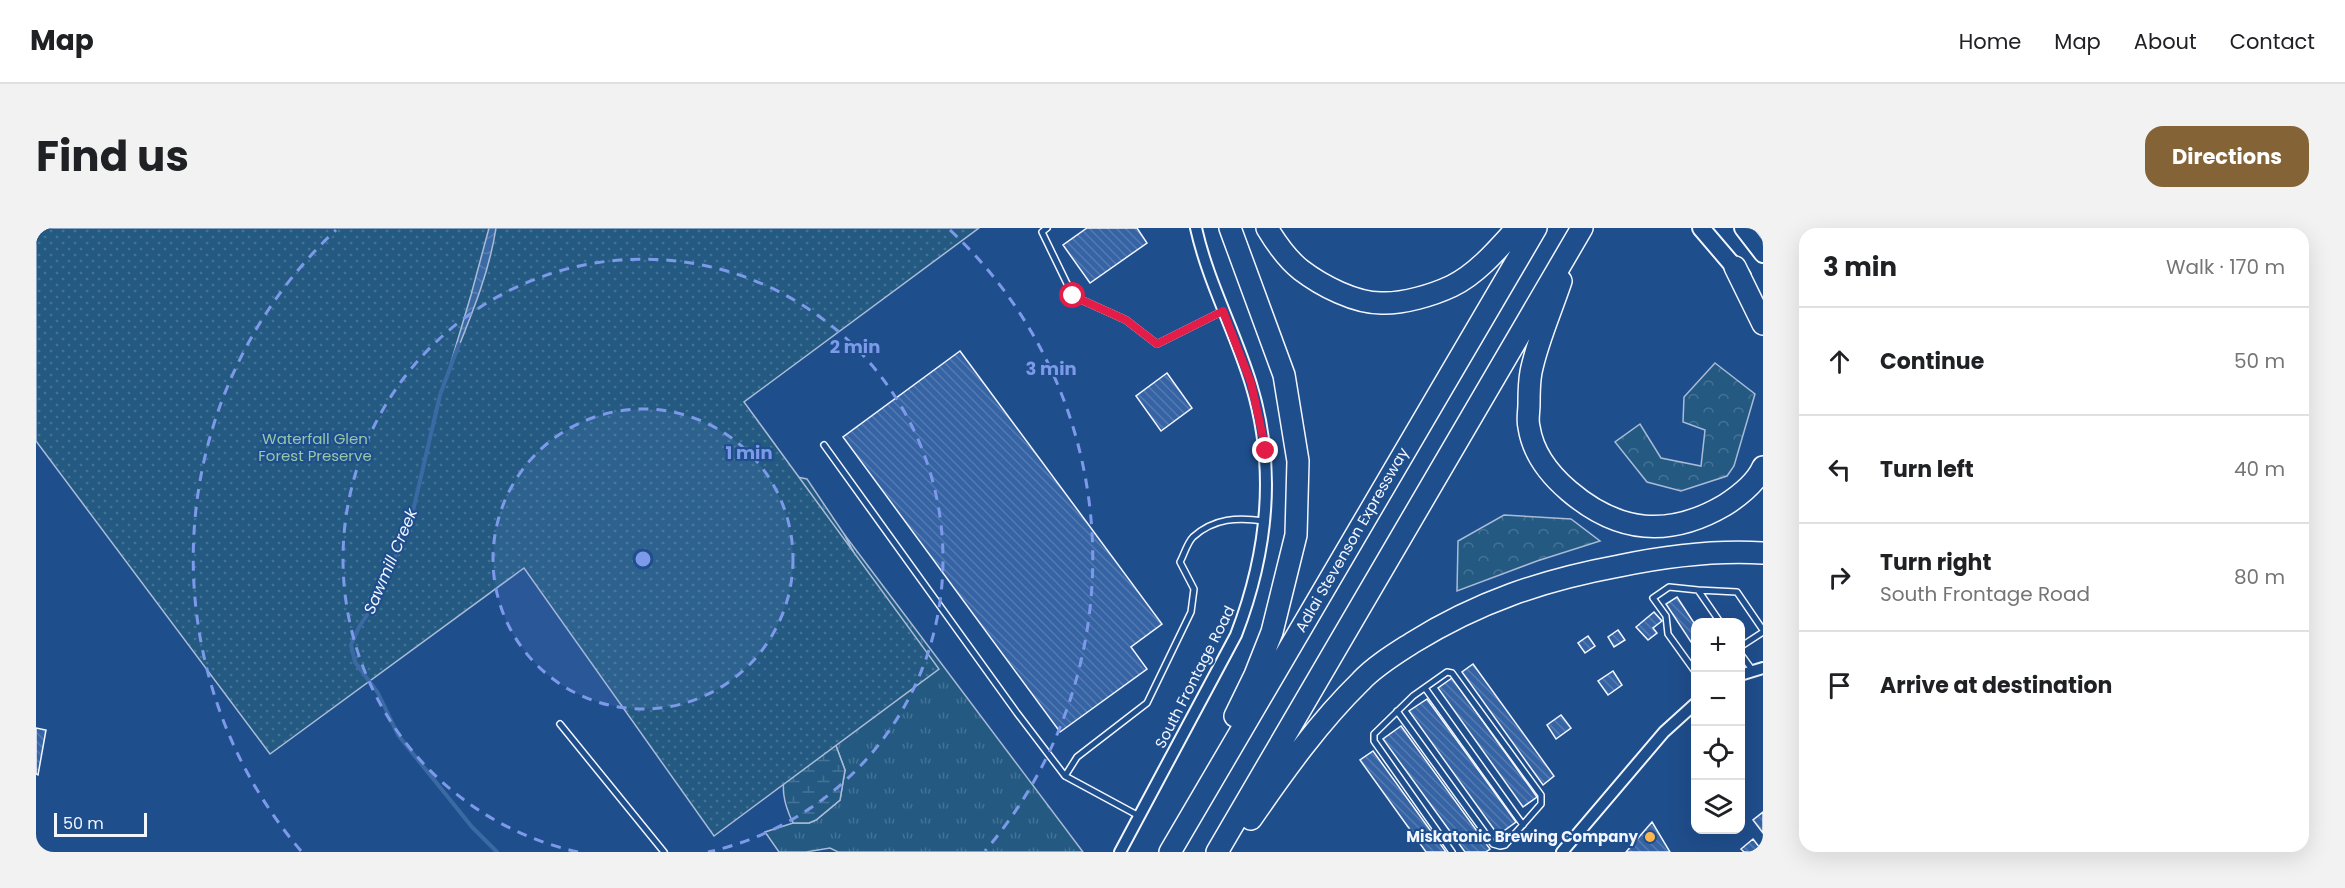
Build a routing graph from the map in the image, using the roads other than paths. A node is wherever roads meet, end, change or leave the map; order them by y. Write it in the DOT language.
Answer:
graph roads {
  1 [pos="1047,228"];
  2 [pos="1196,228"];
  3 [pos="1230,228"];
  4 [pos="1267,228"];
  5 [pos="1517,228"];
  6 [pos="1536,228"];
  7 [pos="1701,228"];
  8 [pos="1743,228"];
  9 [pos="1579,233"];
  10 [pos="1763,254"];
  11 [pos="1735,267"];
  12 [pos="1763,302"];
  13 [pos="1223,311"];
  14 [pos="1763,324"];
  15 [pos="824,445"];
  16 [pos="1763,467"];
  17 [pos="1266,521"];
  18 [pos="1763,553"];
  19 [pos="1698,590"];
  20 [pos="1717,618"];
  21 [pos="1763,631"];
  22 [pos="1745,644"];
  23 [pos="1745,657"];
  24 [pos="1758,669"];
  25 [pos="1694,672"];
  26 [pos="1425,688"];
  27 [pos="1691,707"];
  28 [pos="1397,711"];
  29 [pos="560,724"];
  30 [pos="1065,776"];
  31 [pos="1139,816"];
  32 [pos="1523,825"];
  33 [pos="664,852"];
  34 [pos="1120,852"];
  35 [pos="1168,852"];
  36 [pos="1217,852"];
  37 [pos="1228,852"];
  38 [pos="1452,852"];
  39 [pos="1562,852"];
  1 -- 13 [label="lane"];
  2 -- 13 [label="street, South Frontage Road"];
  3 -- 35 [label="highway"];
  4 -- 5 [label="highway"];
  6 -- 35 [label="highway, Adlai Stevenson Expressway"];
  7 -- 11 [label="main road"];
  8 -- 10 [label="main road"];
  9 -- 16 [label="highway"];
  9 -- 36 [label="highway"];
  11 -- 12 [label="main road"];
  11 -- 14 [label="highway"];
  13 -- 17 [label="street, South Frontage Road"];
  15 -- 30 [label="lane"];
  17 -- 30 [label="lane"];
  17 -- 31 [label="street, South Frontage Road"];
  18 -- 37 [label="highway"];
  19 -- 20 [label="lane"];
  19 -- 21 [label="lane"];
  19 -- 25 [label="lane"];
  21 -- 22 [label="lane"];
  23 -- 24 [label="lane"];
  26 -- 28 [label="lane"];
  26 -- 32 [label="lane"];
  26 -- 32 [label="lane"];
  27 -- 39 [label="street"];
  28 -- 32 [label="lane"];
  28 -- 38 [label="lane"];
  29 -- 33 [label="lane"];
  30 -- 31 [label="lane"];
  31 -- 34 [label="street, South Frontage Road"];
}
